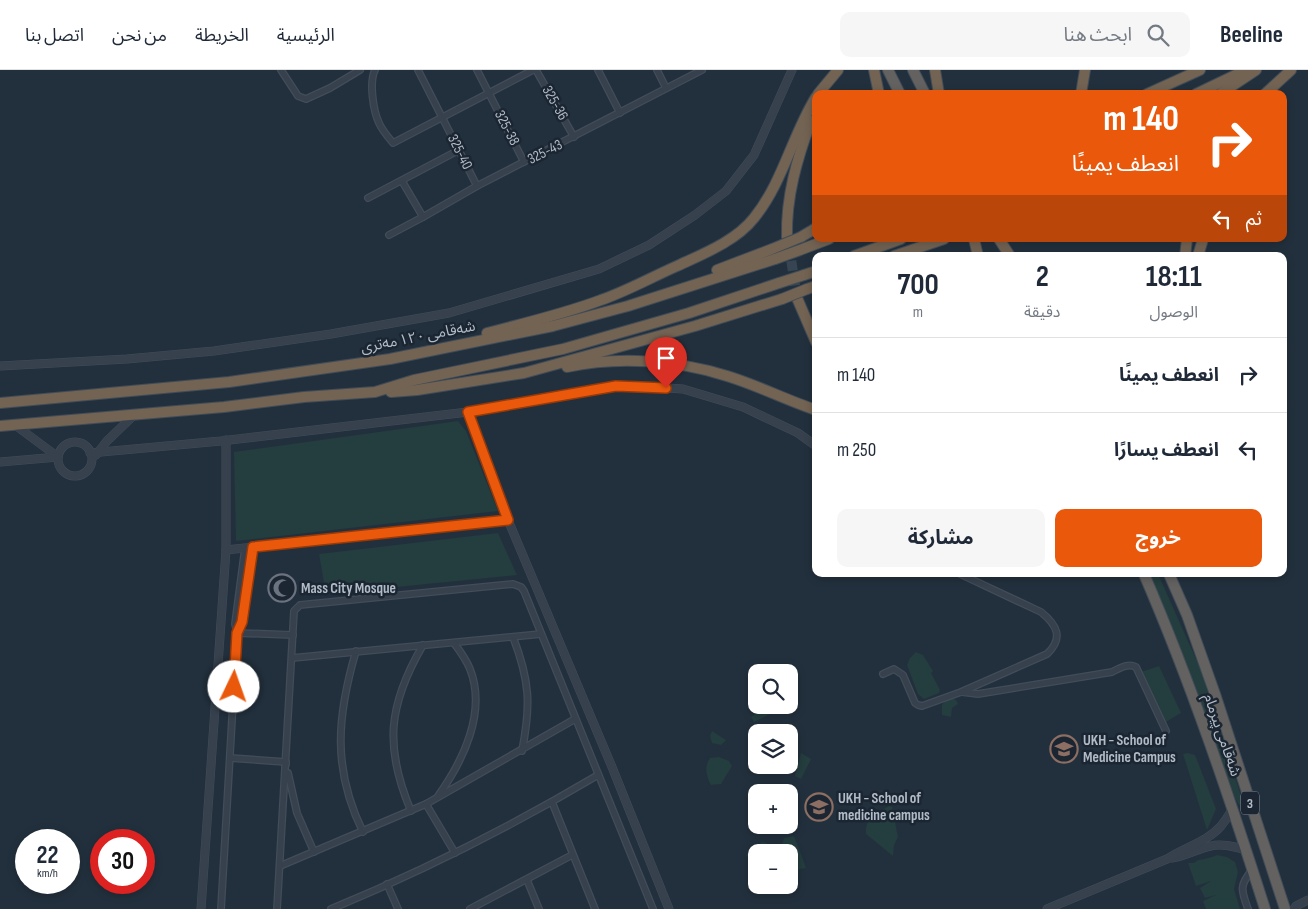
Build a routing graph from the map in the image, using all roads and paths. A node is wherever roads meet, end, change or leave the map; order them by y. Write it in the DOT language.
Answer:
graph roads {
  1 [pos="281,70"];
  2 [pos="360,70"];
  3 [pos="375,70"];
  4 [pos="418,70"];
  5 [pos="477,70"];
  6 [pos="534,70"];
  7 [pos="598,70"];
  8 [pos="657,70"];
  9 [pos="702,70"];
  10 [pos="792,70"];
  11 [pos="838,70"];
  12 [pos="874,70"];
  13 [pos="888,70"];
  14 [pos="913,70"];
  15 [pos="935,70"];
  16 [pos="1085,70"];
  17 [pos="1200,70"];
  18 [pos="1246,70"];
  19 [pos="1256,70"];
  20 [pos="1291,70"];
  21 [pos="666,88"];
  22 [pos="821,90"];
  23 [pos="827,90"];
  24 [pos="878,90"];
  25 [pos="898,90"];
  26 [pos="923,90"];
  27 [pos="938,90"];
  28 [pos="1082,90"];
  29 [pos="1156,90"];
  30 [pos="1204,90"];
  31 [pos="1226,90"];
  32 [pos="1269,90"];
  33 [pos="489,93"];
  34 [pos="812,106"];
  35 [pos="620,113"];
  36 [pos="442,118"];
  37 [pos="812,121"];
  38 [pos="574,137"];
  39 [pos="459,150"];
  40 [pos="524,162"];
  41 [pos="402,181"];
  42 [pos="477,186"];
  43 [pos="368,198"];
  44 [pos="423,217"];
  45 [pos="812,231"];
  46 [pos="389,235"];
  47 [pos="788,238"];
  48 [pos="821,242"];
  49 [pos="892,242"];
  50 [pos="935,242"];
  51 [pos="920,247"];
  52 [pos="865,252"];
  53 [pos="906,252"];
  54 [pos="911,252"];
  55 [pos="774,254"];
  56 [pos="812,272"];
  57 [pos="812,288"];
  58 [pos="797,298"];
  59 [pos="812,333"];
  60 [pos="390,359"];
  61 [pos="0,366"];
  62 [pos="524,373"];
  63 [pos="375,392"];
  64 [pos="0,403"];
  65 [pos="812,408"];
  66 [pos="468,412"];
  67 [pos="134,415"];
  68 [pos="15,425"];
  69 [pos="0,426"];
  70 [pos="226,440"];
  71 [pos="812,443"];
  72 [pos="93,455"];
  73 [pos="58,457"];
  74 [pos="0,462"];
  75 [pos="508,520"];
  76 [pos="249,547"];
  77 [pos="226,550"];
  78 [pos="243,564"];
  79 [pos="250,564"];
  80 [pos="966,577"];
  81 [pos="1145,577"];
  82 [pos="1170,577"];
  83 [pos="237,633"];
  84 [pos="541,634"];
  85 [pos="293,635"];
  86 [pos="513,637"];
  87 [pos="454,642"];
  88 [pos="423,645"];
  89 [pos="356,652"];
  90 [pos="292,658"];
  91 [pos="883,674"];
  92 [pos="961,692"];
  93 [pos="575,719"];
  94 [pos="1166,731"];
  95 [pos="522,751"];
  96 [pos="230,758"];
  97 [pos="286,762"];
  98 [pos="598,775"];
  99 [pos="437,798"];
  100 [pos="552,802"];
  101 [pos="426,804"];
  102 [pos="1232,810"];
  103 [pos="411,811"];
  104 [pos="363,832"];
  105 [pos="1247,850"];
  106 [pos="314,852"];
  107 [pos="455,853"];
  108 [pos="572,855"];
  109 [pos="1167,859"];
  110 [pos="280,866"];
  111 [pos="1252,869"];
  112 [pos="527,880"];
  113 [pos="387,884"];
  114 [pos="1281,898"];
  115 [pos="1308,900"];
  116 [pos="480,907"];
  117 [pos="1295,907"];
  118 [pos="201,909"];
  119 [pos="221,909"];
  120 [pos="277,909"];
  121 [pos="331,909"];
  122 [pos="398,909"];
  123 [pos="470,909"];
  124 [pos="539,909"];
  125 [pos="595,909"];
  126 [pos="653,909"];
  127 [pos="669,909"];
  128 [pos="1047,909"];
  129 [pos="1248,909"];
  130 [pos="1265,909"];
  131 [pos="1285,909"];
  1 -- 2 [label="street"];
  3 -- 36 [label="street"];
  4 -- 36 [label="street, 325-40"];
  5 -- 33 [label="street, 325-38"];
  6 -- 33 [label="street"];
  6 -- 38 [label="street, 325-36"];
  7 -- 35 [label="street"];
  8 -- 21 [label="street"];
  9 -- 21 [label="street, 325-43"];
  10 -- 61 [label="street"];
  11 -- 22 [label="highway"];
  11 -- 23 [label="highway"];
  12 -- 24 [label="highway"];
  13 -- 25 [label="highway"];
  14 -- 26 [label="highway"];
  15 -- 27 [label="highway"];
  16 -- 28 [label="highway"];
  17 -- 29 [label="highway"];
  18 -- 30 [label="highway"];
  19 -- 31 [label="highway"];
  20 -- 32 [label="highway"];
  21 -- 35 [label="street, 325-43"];
  33 -- 36 [label="street"];
  33 -- 40 [label="street, 325-38"];
  34 -- 60 [label="highway"];
  35 -- 38 [label="street, 325-43"];
  36 -- 39 [label="street, 325-40"];
  37 -- 47 [label="highway"];
  38 -- 40 [label="street, 325-43"];
  39 -- 41 [label="street"];
  39 -- 42 [label="street, 325-40"];
  40 -- 42 [label="street, 325-43"];
  41 -- 43 [label="street"];
  41 -- 44 [label="street"];
  42 -- 44 [label="street, 325-43"];
  44 -- 46 [label="street, 325-43"];
  45 -- 55 [label="highway, bridge"];
  48 -- 55 [label="highway, شەقامی ١٢٠ مەتری, bridge"];
  49 -- 52 [label="highway"];
  50 -- 51 [label="highway"];
  51 -- 53 [label="highway"];
  51 -- 54 [label="highway"];
  55 -- 60 [label="highway, شەقامی ١٢٠ مەتری"];
  56 -- 63 [label="highway, bridge"];
  57 -- 62 [label="highway, bridge"];
  58 -- 59 [label="highway"];
  60 -- 64 [label="highway, شەقامی ١٢٠ مەتری"];
  62 -- 63 [label="highway"];
  62 -- 65 [label="highway"];
  63 -- 67 [label="highway"];
  66 -- 70 [label="street"];
  66 -- 71 [label="street"];
  66 -- 75 [label="street"];
  67 -- 68 [label="highway"];
  67 -- 72 [label="street"];
  68 -- 69 [label="highway"];
  68 -- 73 [label="street"];
  70 -- 72 [label="street"];
  70 -- 77 [label="street"];
  72 -- 73 [label="street"];
  72 -- 73 [label="street"];
  73 -- 74 [label="street"];
  75 -- 76 [label="street"];
  75 -- 127 [label="street"];
  76 -- 77 [label="street"];
  76 -- 78 [label="street"];
  76 -- 79 [label="street"];
  77 -- 118 [label="street"];
  78 -- 79 [label="street"];
  78 -- 83 [label="street"];
  79 -- 83 [label="street"];
  80 -- 92 [label="street"];
  81 -- 102 [label="highway, شەقامی پیرمام / 3"];
  82 -- 114 [label="highway, شەقامی پیرمام / 3"];
  83 -- 85 [label="street"];
  83 -- 96 [label="street"];
  84 -- 85 [label="street"];
  84 -- 86 [label="street"];
  84 -- 93 [label="street"];
  85 -- 90 [label="street"];
  86 -- 87 [label="street"];
  86 -- 95 [label="street"];
  87 -- 88 [label="street"];
  87 -- 99 [label="street"];
  88 -- 89 [label="street"];
  88 -- 103 [label="street"];
  89 -- 90 [label="street"];
  89 -- 104 [label="street"];
  90 -- 97 [label="street"];
  91 -- 92 [label="street"];
  92 -- 94 [label="street"];
  93 -- 95 [label="street"];
  93 -- 98 [label="street"];
  95 -- 99 [label="street"];
  96 -- 97 [label="street"];
  96 -- 119 [label="street"];
  97 -- 106 [label="street"];
  97 -- 110 [label="street"];
  98 -- 100 [label="street"];
  98 -- 126 [label="street"];
  99 -- 101 [label="street"];
  100 -- 107 [label="street"];
  100 -- 108 [label="street"];
  101 -- 103 [label="street"];
  101 -- 107 [label="street"];
  102 -- 105 [label="highway, شەقامی پیرمام / 3"];
  102 -- 109 [label="street"];
  103 -- 104 [label="street"];
  104 -- 106 [label="street"];
  105 -- 109 [label="street"];
  105 -- 111 [label="highway, شەقامی پیرمام / 3"];
  106 -- 110 [label="street"];
  107 -- 113 [label="street"];
  108 -- 112 [label="street"];
  108 -- 125 [label="street"];
  109 -- 128 [label="street"];
  110 -- 120 [label="street"];
  111 -- 129 [label="street"];
  111 -- 130 [label="highway, شەقامی پیرمام / 3"];
  112 -- 116 [label="street"];
  112 -- 124 [label="street"];
  113 -- 121 [label="street"];
  113 -- 122 [label="street"];
  114 -- 117 [label="street"];
  114 -- 131 [label="highway, شەقامی پیرمام / 3"];
  115 -- 117 [label="street"];
  116 -- 123 [label="street"];
}
